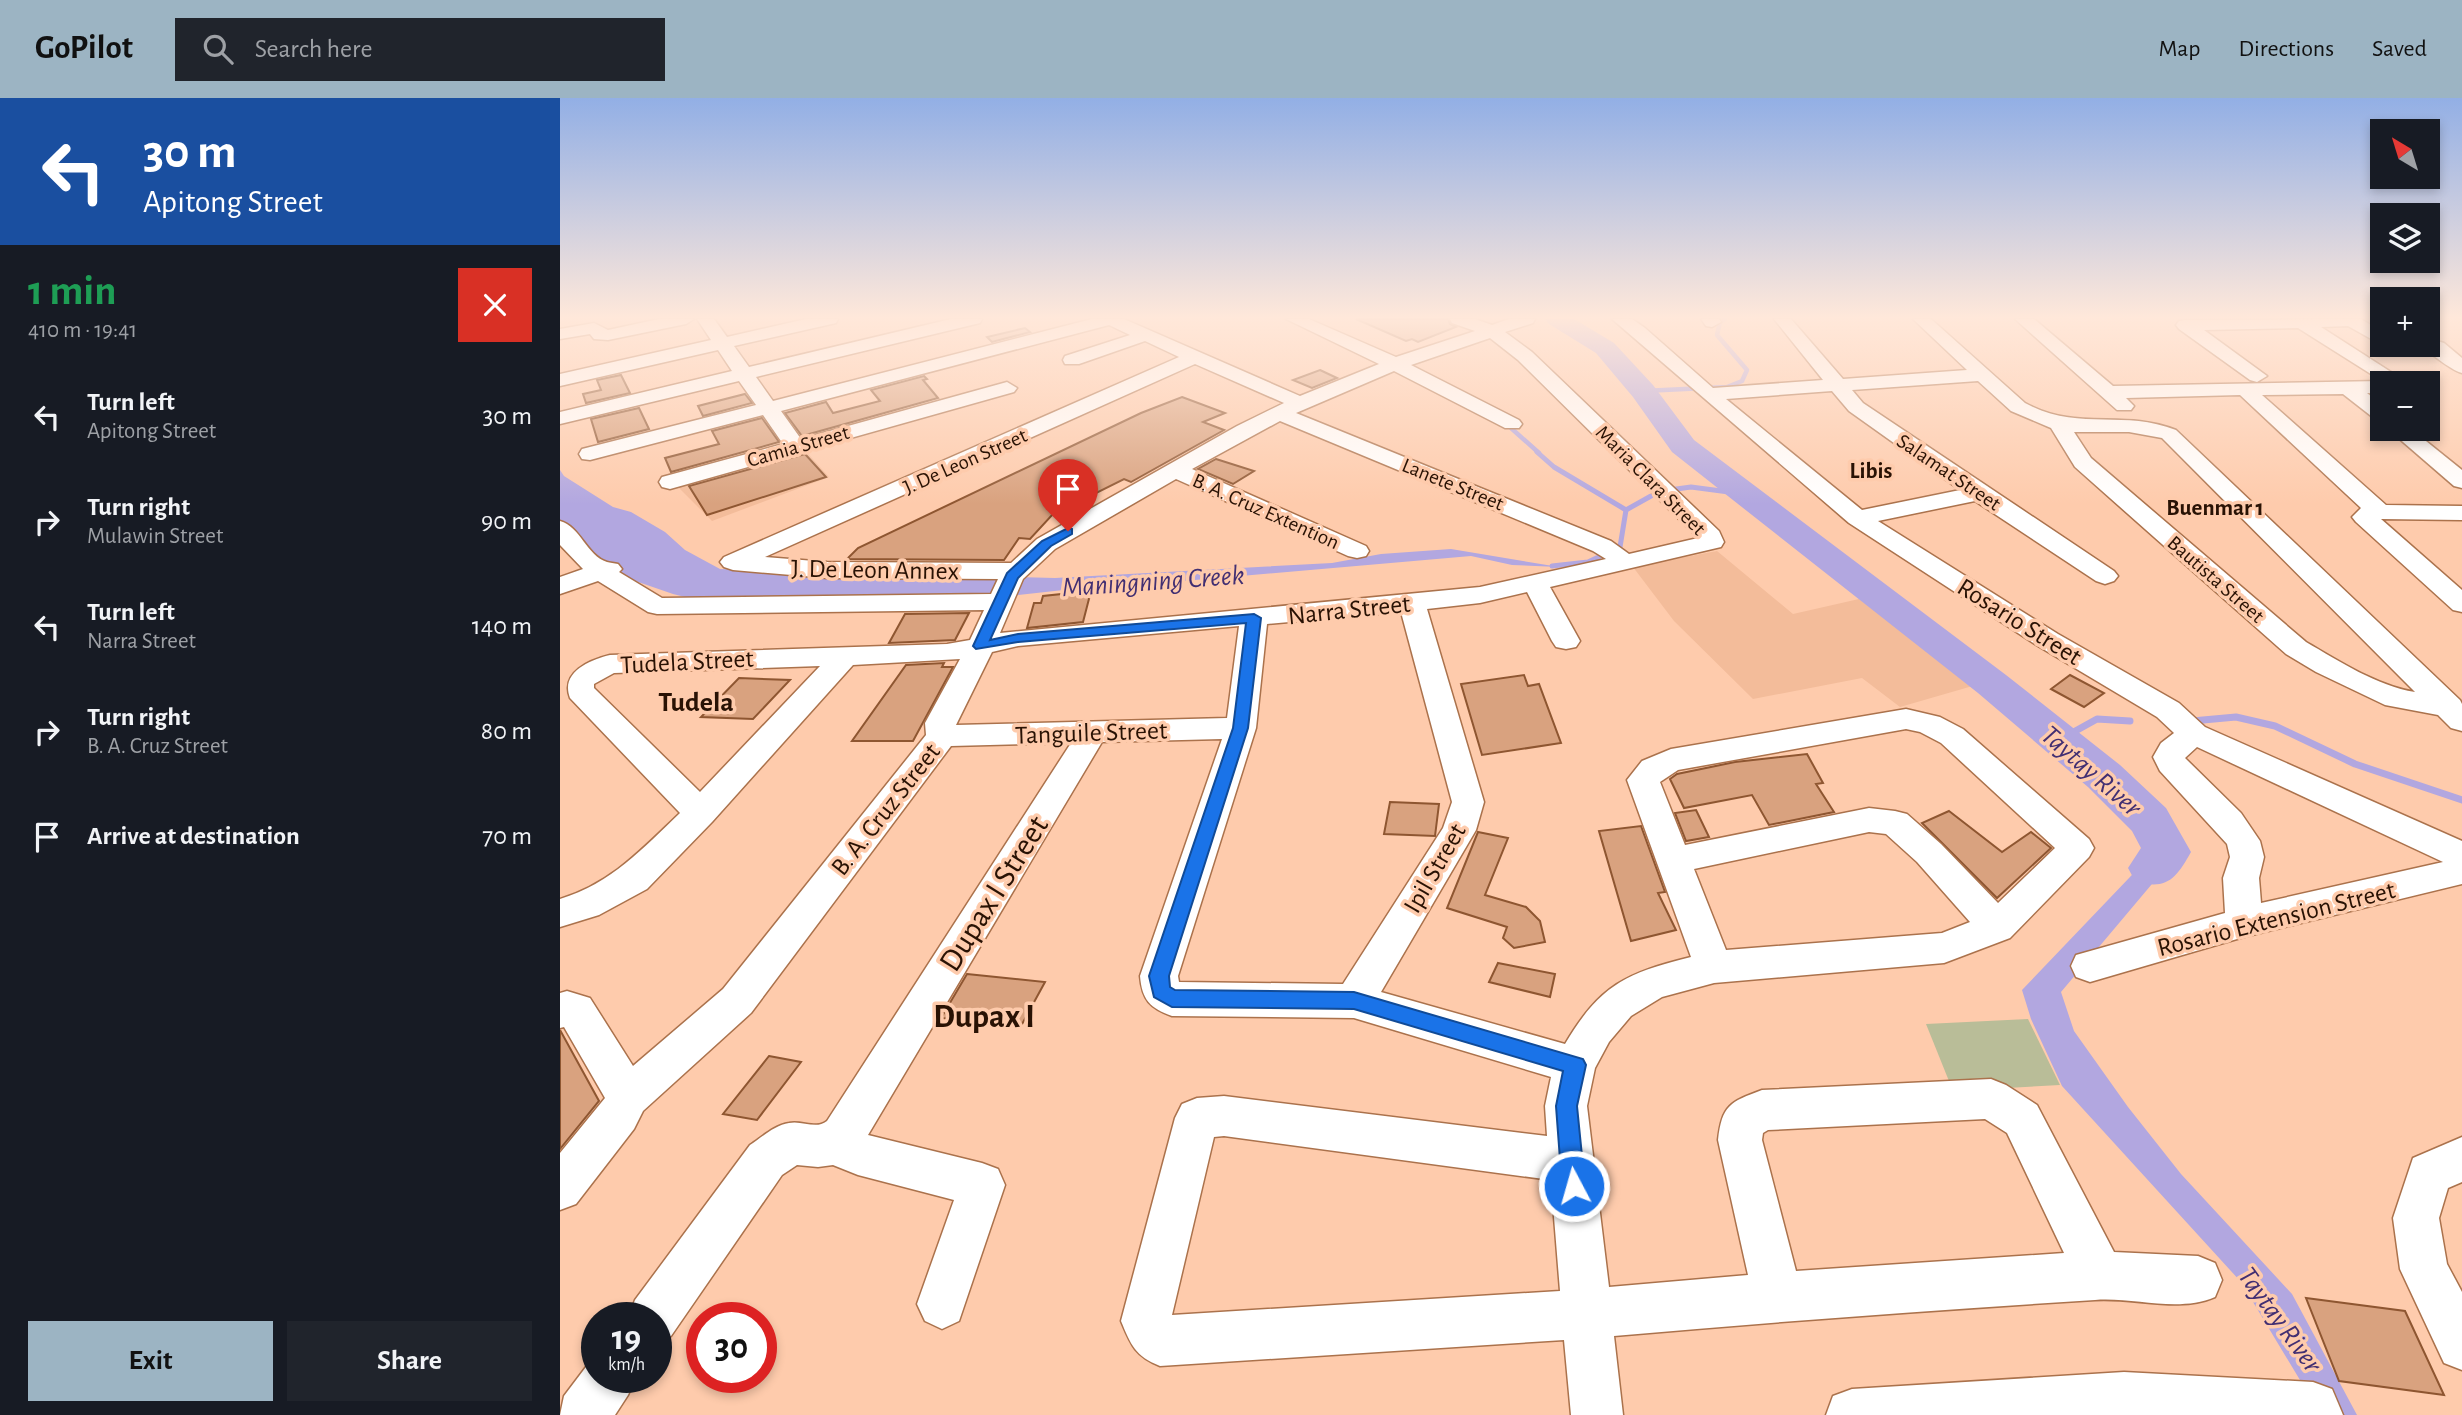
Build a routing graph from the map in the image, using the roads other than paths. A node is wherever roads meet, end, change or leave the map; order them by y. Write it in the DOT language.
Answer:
graph roads {
  1 [pos="717,380"];
  2 [pos="749,380"];
  3 [pos="876,380"];
  4 [pos="998,380"];
  5 [pos="1142,380"];
  6 [pos="1240,380"];
  7 [pos="1356,380"];
  8 [pos="1427,380"];
  9 [pos="1550,380"];
  10 [pos="1693,380"];
  11 [pos="1832,380"];
  12 [pos="1900,380"];
  13 [pos="1988,380"];
  14 [pos="2095,380"];
  15 [pos="2247,380"];
  16 [pos="2250,383"];
  17 [pos="1835,384"];
  18 [pos="2370,387"];
  19 [pos="1701,388"];
  20 [pos="2348,388"];
  21 [pos="2109,392"];
  22 [pos="2370,405"];
  23 [pos="769,407"];
  24 [pos="1290,408"];
  25 [pos="560,418"];
  26 [pos="1512,424"];
  27 [pos="2059,424"];
  28 [pos="2148,428"];
  29 [pos="2413,441"];
  30 [pos="796,447"];
  31 [pos="590,454"];
  32 [pos="1174,470"];
  33 [pos="2462,481"];
  34 [pos="670,482"];
  35 [pos="1979,493"];
  36 [pos="2374,512"];
  37 [pos="2451,513"];
  38 [pos="1857,519"];
  39 [pos="560,528"];
  40 [pos="2462,529"];
  41 [pos="1712,542"];
  42 [pos="1357,551"];
  43 [pos="1613,554"];
  44 [pos="733,562"];
  45 [pos="605,571"];
  46 [pos="2105,576"];
  47 [pos="1535,583"];
  48 [pos="560,586"];
  49 [pos="1008,587"];
  50 [pos="1412,603"];
  51 [pos="2462,604"];
  52 [pos="1254,618"];
  53 [pos="1566,641"];
  54 [pos="981,646"];
  55 [pos="846,655"];
  56 [pos="2455,714"];
  57 [pos="1241,728"];
  58 [pos="1093,732"];
  59 [pos="2194,734"];
  60 [pos="942,736"];
  61 [pos="700,813"];
  62 [pos="2462,856"];
  63 [pos="1672,860"];
  64 [pos="2462,872"];
  65 [pos="560,913"];
  66 [pos="2244,922"];
  67 [pos="1997,927"];
  68 [pos="2090,966"];
  69 [pos="1714,967"];
  70 [pos="1354,1000"];
  71 [pos="560,1011"];
  72 [pos="1575,1065"];
  73 [pos="628,1097"];
  74 [pos="836,1144"];
  75 [pos="2462,1159"];
  76 [pos="1571,1161"];
  77 [pos="560,1188"];
  78 [pos="2100,1275"];
  79 [pos="2198,1280"];
  80 [pos="1778,1297"];
  81 [pos="664,1302"];
  82 [pos="942,1304"];
  83 [pos="1586,1314"];
  84 [pos="2462,1345"];
  85 [pos="599,1393"];
  86 [pos="583,1415"];
  87 [pos="1597,1415"];
  88 [pos="1852,1415"];
  89 [pos="2316,1415"];
  1 -- 25 [label="street"];
  2 -- 23 [label="street"];
  3 -- 23 [label="street"];
  4 -- 30 [label="street, Camia Street"];
  5 -- 44 [label="street, J. De Leon Street"];
  6 -- 24 [label="street, Lanete Street"];
  7 -- 24 [label="street, B. A. Cruz Street"];
  8 -- 26 [label="street"];
  9 -- 41 [label="street, Maria Clara Street"];
  10 -- 19 [label="street, Rosario Street"];
  11 -- 17 [label="street, Salamat Street"];
  12 -- 17 [label="street"];
  13 -- 27 [label="street"];
  14 -- 21 [label="street"];
  15 -- 16 [label="street"];
  16 -- 20 [label="street"];
  16 -- 21 [label="street"];
  16 -- 36 [label="street"];
  17 -- 19 [label="street"];
  17 -- 35 [label="street, Salamat Street"];
  18 -- 20 [label="street"];
  19 -- 38 [label="street, Rosario Street"];
  20 -- 22 [label="street"];
  21 -- 28 [label="street"];
  23 -- 30 [label="street"];
  23 -- 31 [label="street"];
  24 -- 32 [label="street, B. A. Cruz Street"];
  24 -- 43 [label="street, Lanete Street"];
  27 -- 28 [label="street"];
  27 -- 56 [label="street, Bautista Street"];
  28 -- 56 [label="street"];
  29 -- 33 [label="street"];
  30 -- 34 [label="street, Camia Street"];
  32 -- 42 [label="street, B. A. Cruz Extention"];
  32 -- 49 [label="street, B. A. Cruz Street"];
  35 -- 38 [label="street"];
  35 -- 46 [label="street, Salamat Street"];
  36 -- 37 [label="street"];
  36 -- 51 [label="street"];
  37 -- 40 [label="street"];
  38 -- 59 [label="street, Rosario Street"];
  39 -- 45 [label="street"];
  41 -- 43 [label="street, Narra Street"];
  43 -- 47 [label="street, Narra Street"];
  44 -- 49 [label="street, J. De Leon Annex"];
  45 -- 48 [label="street"];
  45 -- 49 [label="street"];
  47 -- 50 [label="street, Narra Street"];
  47 -- 53 [label="street"];
  49 -- 54 [label="street, B. A. Cruz Street"];
  50 -- 52 [label="street, Narra Street"];
  50 -- 70 [label="street, Ipil Street"];
  52 -- 54 [label="street, Narra Street"];
  52 -- 57 [label="street"];
  54 -- 55 [label="street, Tudela Street"];
  54 -- 60 [label="street, B. A. Cruz Street"];
  55 -- 61 [label="street"];
  55 -- 61 [label="street, Tudela Street"];
  57 -- 58 [label="street, Tanguile Street"];
  57 -- 70 [label="street"];
  58 -- 60 [label="street, Tanguile Street"];
  58 -- 74 [label="street, Dupax I Street"];
  59 -- 62 [label="street, Rosario Street"];
  59 -- 66 [label="street"];
  60 -- 73 [label="street, B. A. Cruz Street"];
  61 -- 65 [label="street"];
  63 -- 67 [label="street"];
  63 -- 67 [label="street"];
  63 -- 69 [label="street"];
  64 -- 66 [label="street, Rosario Extension Street"];
  66 -- 68 [label="street, Rosario Extension Street"];
  67 -- 69 [label="street"];
  69 -- 72 [label="street"];
  70 -- 72 [label="street"];
  71 -- 73 [label="street"];
  72 -- 76 [label="street"];
  73 -- 77 [label="street, B. A. Cruz Street"];
  74 -- 81 [label="street"];
  74 -- 82 [label="street"];
  75 -- 84 [label="street"];
  76 -- 83 [label="street"];
  76 -- 83 [label="street"];
  78 -- 79 [label="street"];
  78 -- 80 [label="street"];
  78 -- 80 [label="street"];
  80 -- 83 [label="street"];
  83 -- 87 [label="street"];
  85 -- 86 [label="street"];
  88 -- 89 [label="street"];
}
